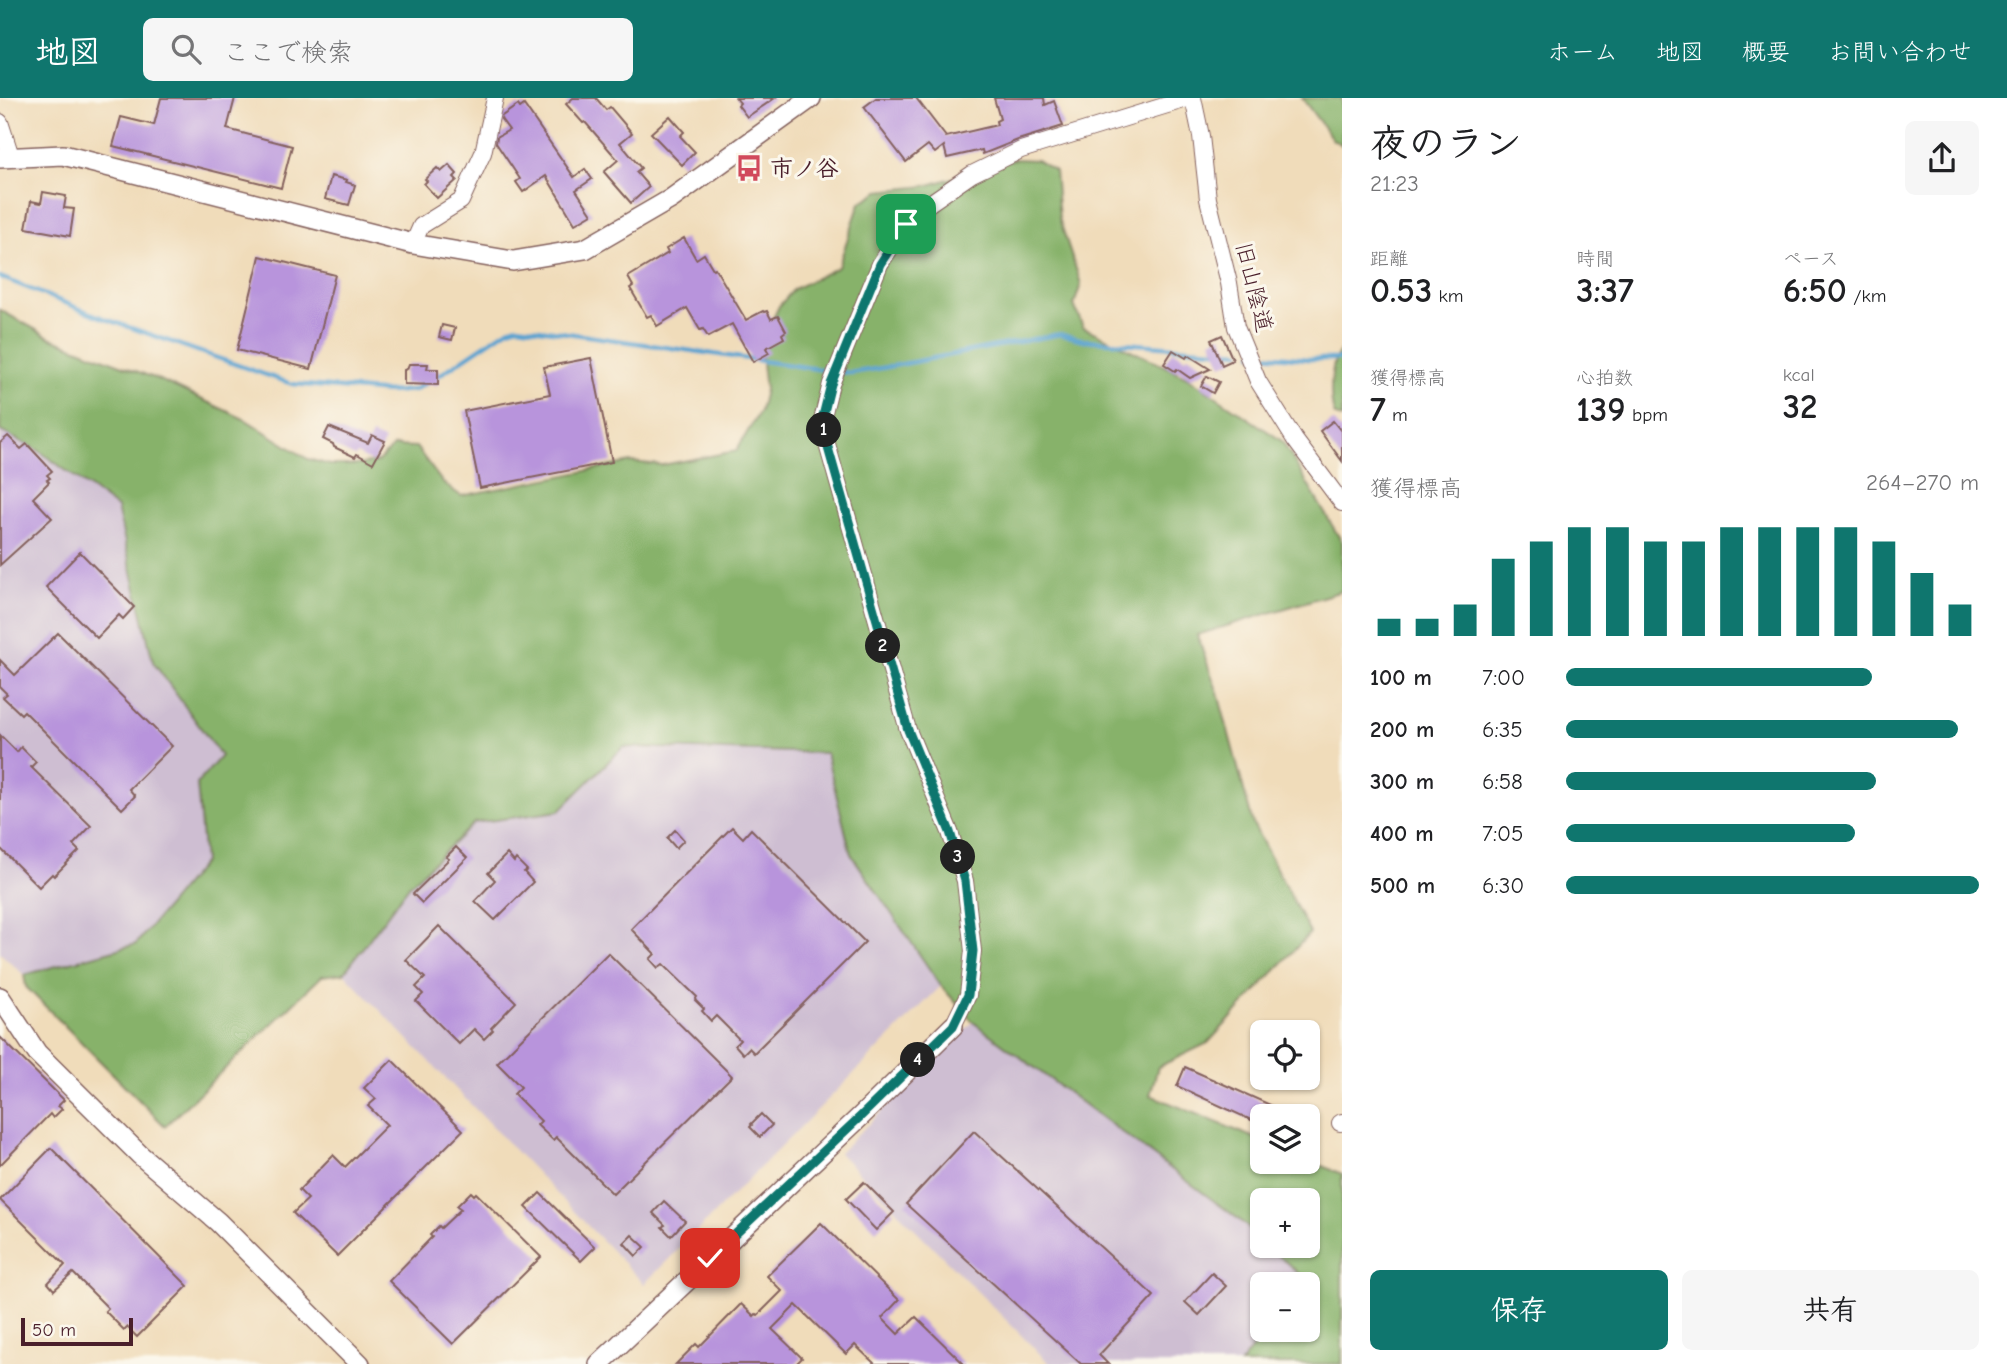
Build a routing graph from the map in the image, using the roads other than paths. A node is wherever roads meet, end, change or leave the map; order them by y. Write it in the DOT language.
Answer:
graph roads {
  1 [pos="495,98"];
  2 [pos="811,98"];
  3 [pos="1191,98"];
  4 [pos="0,122"];
  5 [pos="6,157"];
  6 [pos="413,244"];
  7 [pos="1342,503"];
  8 [pos="0,997"];
  9 [pos="953,1026"];
  10 [pos="360,1364"];
  11 [pos="599,1364"];
  1 -- 6 [label="street"];
  2 -- 6 [label="street"];
  3 -- 7 [label="street, 旧山陰道"];
  3 -- 9 [label="street"];
  4 -- 5 [label="street"];
  5 -- 6 [label="street"];
  8 -- 10 [label="street"];
  9 -- 11 [label="street"];
}
